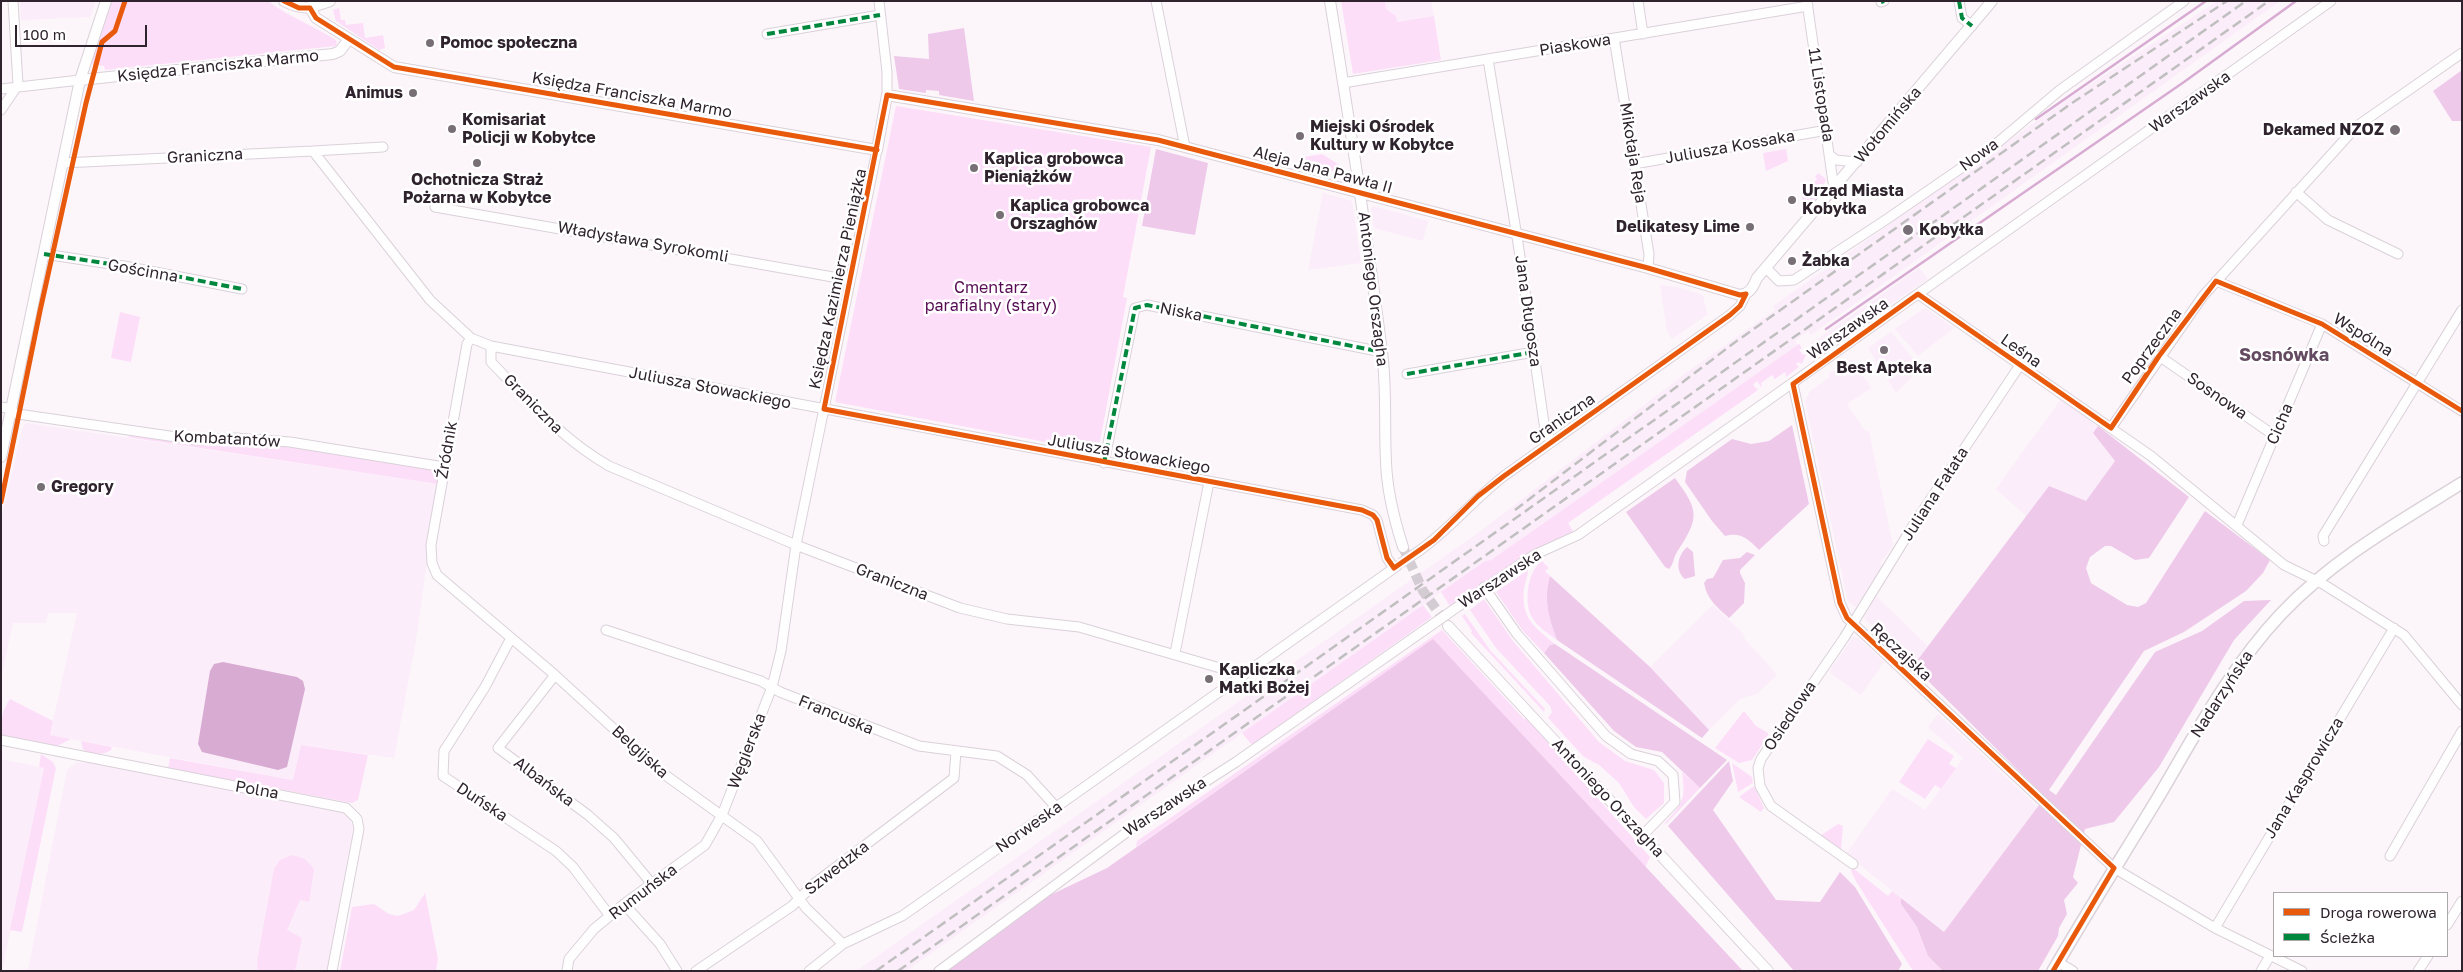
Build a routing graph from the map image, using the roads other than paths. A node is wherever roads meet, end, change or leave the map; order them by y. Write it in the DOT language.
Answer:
graph roads {
  1 [pos="13,1"];
  2 [pos="106,1"];
  3 [pos="284,1"];
  4 [pos="330,1"];
  5 [pos="879,1"];
  6 [pos="1156,1"];
  7 [pos="1330,1"];
  8 [pos="1638,1"];
  9 [pos="1959,1"];
  10 [pos="1992,1"];
  11 [pos="2184,1"];
  12 [pos="2331,1"];
  13 [pos="1807,4"];
  14 [pos="310,8"];
  15 [pos="880,15"];
  16 [pos="1972,26"];
  17 [pos="767,34"];
  18 [pos="1643,34"];
  19 [pos="1614,38"];
  20 [pos="349,39"];
  21 [pos="2462,52"];
  22 [pos="1488,60"];
  23 [pos="80,80"];
  24 [pos="1343,83"];
  25 [pos="18,85"];
  26 [pos="1,89"];
  27 [pos="887,95"];
  28 [pos="1,110"];
  29 [pos="1827,130"];
  30 [pos="383,147"];
  31 [pos="1185,147"];
  32 [pos="313,150"];
  33 [pos="877,150"];
  34 [pos="1831,156"];
  35 [pos="1857,162"];
  36 [pos="63,163"];
  37 [pos="1634,164"];
  38 [pos="1834,190"];
  39 [pos="2296,192"];
  40 [pos="1361,193"];
  41 [pos="436,207"];
  42 [pos="1516,234"];
  43 [pos="44,254"];
  44 [pos="2398,254"];
  45 [pos="1648,268"];
  46 [pos="1766,268"];
  47 [pos="850,280"];
  48 [pos="2216,281"];
  49 [pos="242,289"];
  50 [pos="1746,294"];
  51 [pos="1918,294"];
  52 [pos="2462,310"];
  53 [pos="2322,324"];
  54 [pos="471,338"];
  55 [pos="491,346"];
  56 [pos="1382,352"];
  57 [pos="1534,352"];
  58 [pos="2159,356"];
  59 [pos="2020,365"];
  60 [pos="1408,374"];
  61 [pos="2417,383"];
  62 [pos="1793,384"];
  63 [pos="8,409"];
  64 [pos="824,409"];
  65 [pos="2462,411"];
  66 [pos="2111,428"];
  67 [pos="2274,436"];
  68 [pos="1551,442"];
  69 [pos="1,457"];
  70 [pos="1104,463"];
  71 [pos="444,467"];
  72 [pos="1209,482"];
  73 [pos="2462,483"];
  74 [pos="2237,525"];
  75 [pos="2324,541"];
  76 [pos="796,544"];
  77 [pos="1403,547"];
  78 [pos="432,562"];
  79 [pos="1398,565"];
  80 [pos="2316,581"];
  81 [pos="1484,587"];
  82 [pos="1852,623"];
  83 [pos="1448,626"];
  84 [pos="2394,628"];
  85 [pos="606,630"];
  86 [pos="511,638"];
  87 [pos="1175,653"];
  88 [pos="555,675"];
  89 [pos="1244,675"];
  90 [pos="772,687"];
  91 [pos="2462,705"];
  92 [pos="2462,731"];
  93 [pos="1,740"];
  94 [pos="956,751"];
  95 [pos="1056,807"];
  96 [pos="722,815"];
  97 [pos="1643,835"];
  98 [pos="2390,856"];
  99 [pos="1853,864"];
  100 [pos="2114,868"];
  101 [pos="652,884"];
  102 [pos="799,898"];
  103 [pos="2462,901"];
  104 [pos="624,904"];
  105 [pos="610,916"];
  106 [pos="2448,923"];
  107 [pos="2215,928"];
  108 [pos="843,944"];
  109 [pos="2270,956"];
  110 [pos="2427,957"];
  111 [pos="2055,966"];
  112 [pos="332,971"];
  113 [pos="567,971"];
  114 [pos="677,971"];
  115 [pos="696,971"];
  116 [pos="809,971"];
  117 [pos="940,971"];
  118 [pos="1768,971"];
  119 [pos="2073,971"];
  120 [pos="2261,971"];
  121 [pos="2302,971"];
  122 [pos="2418,971"];
  1 -- 25 [label="street"];
  2 -- 23 [label="street"];
  3 -- 14 [label="street"];
  4 -- 14 [label="street"];
  5 -- 15 [label="street, Księdza Kazimierza Pieniążka"];
  6 -- 31 [label="street"];
  7 -- 24 [label="street, Antoniego Orszagha"];
  8 -- 18 [label="street"];
  9 -- 16 [label="street"];
  10 -- 16 [label="street, Wołomińska"];
  11 -- 46 [label="street, Nowa"];
  12 -- 51 [label="street, Warszawska"];
  13 -- 18 [label="street, Piaskowa"];
  13 -- 29 [label="street, 11 Listopada"];
  14 -- 20 [label="street, Księdza Franciszka Marmo"];
  15 -- 17 [label="street"];
  15 -- 27 [label="street, Księdza Kazimierza Pieniążka"];
  16 -- 35 [label="street, Wołomińska"];
  18 -- 19 [label="street, Piaskowa"];
  19 -- 22 [label="street, Piaskowa"];
  19 -- 37 [label="street, Mikołaja Reja"];
  20 -- 23 [label="street, Księdza Franciszka Marmo"];
  20 -- 33 [label="street, Księdza Franciszka Marmo"];
  21 -- 39 [label="street, Poprzeczna"];
  22 -- 24 [label="street, Piaskowa"];
  22 -- 42 [label="street, Jana Długosza"];
  23 -- 25 [label="street"];
  23 -- 36 [label="street"];
  24 -- 40 [label="street, Antoniego Orszagha"];
  25 -- 26 [label="street"];
  25 -- 28 [label="street"];
  27 -- 31 [label="street, Aleja Jana Pawła II"];
  27 -- 33 [label="street, Księdza Kazimierza Pieniążka"];
  29 -- 34 [label="street, 11 Listopada"];
  29 -- 37 [label="street, Juliusza Kossaka"];
  30 -- 32 [label="street, Graniczna"];
  31 -- 40 [label="street, Aleja Jana Pawła II"];
  32 -- 36 [label="street, Graniczna"];
  32 -- 54 [label="street"];
  33 -- 47 [label="street, Księdza Kazimierza Pieniążka"];
  34 -- 35 [label="street"];
  34 -- 38 [label="street, 11 Listopada"];
  35 -- 38 [label="street, Wołomińska"];
  36 -- 43 [label="street"];
  37 -- 45 [label="street, Mikołaja Reja"];
  38 -- 46 [label="street, Wołomińska"];
  39 -- 44 [label="street"];
  39 -- 48 [label="street, Poprzeczna"];
  40 -- 42 [label="street, Aleja Jana Pawła II"];
  40 -- 56 [label="street, Antoniego Orszagha"];
  41 -- 47 [label="street, Władysława Syrokomli"];
  42 -- 45 [label="street, Aleja Jana Pawła II"];
  42 -- 57 [label="street, Jana Długosza"];
  43 -- 49 [label="street, Gościnna"];
  43 -- 63 [label="street"];
  45 -- 50 [label="street, Aleja Jana Pawła II"];
  46 -- 50 [label="street, Wołomińska"];
  47 -- 64 [label="street, Księdza Kazimierza Pieniążka"];
  48 -- 53 [label="street, Wspólna"];
  48 -- 58 [label="street, Poprzeczna"];
  50 -- 68 [label="street, Graniczna"];
  51 -- 59 [label="street, Leśna"];
  51 -- 62 [label="street, Warszawska"];
  52 -- 61 [label="street"];
  53 -- 61 [label="street, Wspólna"];
  53 -- 67 [label="street, Cicha"];
  54 -- 55 [label="street"];
  54 -- 71 [label="street, Źródnik"];
  55 -- 64 [label="street, Juliusza Słowackiego"];
  55 -- 76 [label="street, Graniczna"];
  56 -- 70 [label="street, Niska"];
  56 -- 77 [label="street, Antoniego Orszagha"];
  57 -- 60 [label="street"];
  57 -- 68 [label="street, Jana Długosza"];
  58 -- 66 [label="street, Poprzeczna"];
  58 -- 67 [label="street, Sosnowa"];
  59 -- 66 [label="street, Leśna"];
  59 -- 82 [label="street, Juliana Fałata"];
  61 -- 65 [label="street, Wspólna"];
  61 -- 75 [label="street"];
  62 -- 81 [label="street, Warszawska"];
  62 -- 82 [label="street, Ręczajska"];
  63 -- 69 [label="street"];
  63 -- 71 [label="street, Kombatantów"];
  64 -- 70 [label="street, Juliusza Słowackiego"];
  64 -- 76 [label="street, Księdza Kazimierza Pieniążka"];
  66 -- 74 [label="street, Leśna"];
  67 -- 74 [label="street, Cicha"];
  68 -- 79 [label="street, Graniczna, bridge"];
  70 -- 72 [label="street, Juliusza Słowackiego"];
  71 -- 78 [label="street, Źródnik"];
  72 -- 79 [label="street, Juliusza Słowackiego"];
  72 -- 87 [label="street"];
  73 -- 80 [label="main road, Nadarzyńska"];
  74 -- 80 [label="street, Leśna"];
  76 -- 87 [label="street, Graniczna"];
  76 -- 90 [label="street, Księdza Kazimierza Pieniążka"];
  78 -- 86 [label="street, Belgijska"];
  79 -- 89 [label="street, Graniczna"];
  80 -- 84 [label="street, Leśna"];
  80 -- 100 [label="main road, Nadarzyńska"];
  81 -- 97 [label="street"];
  81 -- 117 [label="street, Warszawska, bridge"];
  82 -- 99 [label="street, Osiedlowa"];
  82 -- 100 [label="street, Ręczajska"];
  83 -- 97 [label="street, Antoniego Orszagha"];
  84 -- 91 [label="street, Leśna"];
  84 -- 107 [label="street, Jana Kasprowicza"];
  85 -- 90 [label="street, Francuska"];
  86 -- 88 [label="street, Belgijska"];
  86 -- 105 [label="street, Duńska"];
  87 -- 89 [label="street, Graniczna"];
  88 -- 96 [label="street, Belgijska"];
  88 -- 101 [label="street, Albańska"];
  89 -- 95 [label="street, Norweska"];
  90 -- 94 [label="street, Francuska"];
  90 -- 96 [label="street, Węgierska"];
  92 -- 98 [label="street"];
  93 -- 112 [label="street, Polna"];
  94 -- 95 [label="street, Francuska"];
  94 -- 102 [label="street, Szwedzka"];
  95 -- 108 [label="street, Norweska"];
  96 -- 101 [label="street, Rumuńska"];
  96 -- 102 [label="street, Belgijska"];
  97 -- 118 [label="street, Antoniego Orszagha"];
  100 -- 107 [label="street, Ręczajska"];
  100 -- 111 [label="main road, Nadarzyńska"];
  101 -- 104 [label="street, Rumuńska"];
  102 -- 108 [label="street, Belgijska"];
  102 -- 115 [label="street, Szwedzka"];
  103 -- 106 [label="street"];
  104 -- 105 [label="street, Rumuńska"];
  104 -- 114 [label="street"];
  105 -- 113 [label="street, Rumuńska"];
  107 -- 109 [label="street, Ręczajska"];
  108 -- 116 [label="street, Norweska"];
  109 -- 120 [label="street"];
  109 -- 121 [label="street, Ręczajska"];
  110 -- 122 [label="street"];
  111 -- 119 [label="street"];
}
